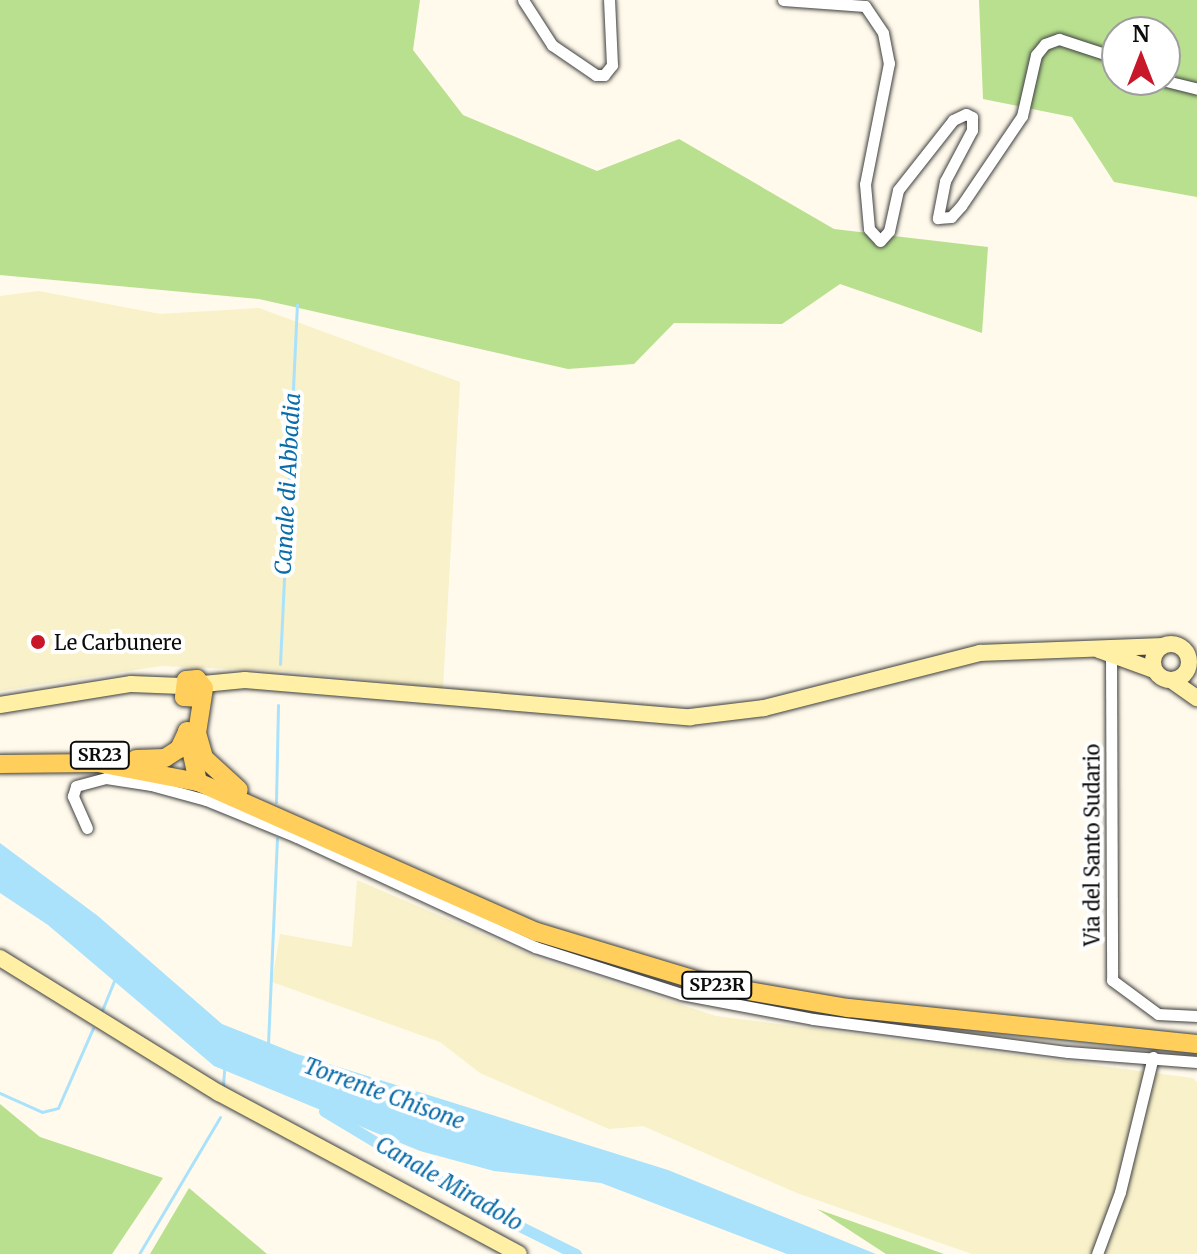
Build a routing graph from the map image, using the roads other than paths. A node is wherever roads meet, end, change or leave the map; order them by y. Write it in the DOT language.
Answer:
graph roads {
  1 [pos="523,0"];
  2 [pos="609,0"];
  3 [pos="783,0"];
  4 [pos="1101,53"];
  5 [pos="1197,643"];
  6 [pos="1169,645"];
  7 [pos="1090,647"];
  8 [pos="1111,653"];
  9 [pos="1191,660"];
  10 [pos="1154,670"];
  11 [pos="1171,680"];
  12 [pos="1197,687"];
  13 [pos="193,692"];
  14 [pos="1197,698"];
  15 [pos="0,705"];
  16 [pos="187,732"];
  17 [pos="0,757"];
  18 [pos="0,764"];
  19 [pos="198,782"];
  20 [pos="268,809"];
  21 [pos="87,828"];
  22 [pos="0,958"];
  23 [pos="1197,1016"];
  24 [pos="1197,1044"];
  25 [pos="1153,1057"];
  26 [pos="1197,1062"];
  27 [pos="519,1254"];
  28 [pos="1097,1254"];
  1 -- 2 [label="street"];
  3 -- 4 [label="street"];
  5 -- 6 [label="main road"];
  6 -- 7 [label="main road"];
  6 -- 9 [label="main road"];
  6 -- 10 [label="main road"];
  7 -- 8 [label="main road"];
  7 -- 13 [label="main road"];
  8 -- 10 [label="main road"];
  8 -- 23 [label="street, Via del Santo Sudario"];
  9 -- 11 [label="main road"];
  9 -- 12 [label="main road"];
  10 -- 11 [label="main road"];
  11 -- 14 [label="main road"];
  13 -- 15 [label="main road"];
  13 -- 16 [label="main road"];
  13 -- 20 [label="main road"];
  16 -- 17 [label="main road, SR23"];
  16 -- 19 [label="main road"];
  18 -- 19 [label="main road, SP23R"];
  19 -- 20 [label="main road, SP23R"];
  20 -- 24 [label="main road, SP23R"];
  21 -- 25 [label="street"];
  22 -- 27 [label="main road"];
  25 -- 26 [label="street"];
  25 -- 28 [label="street"];
}
